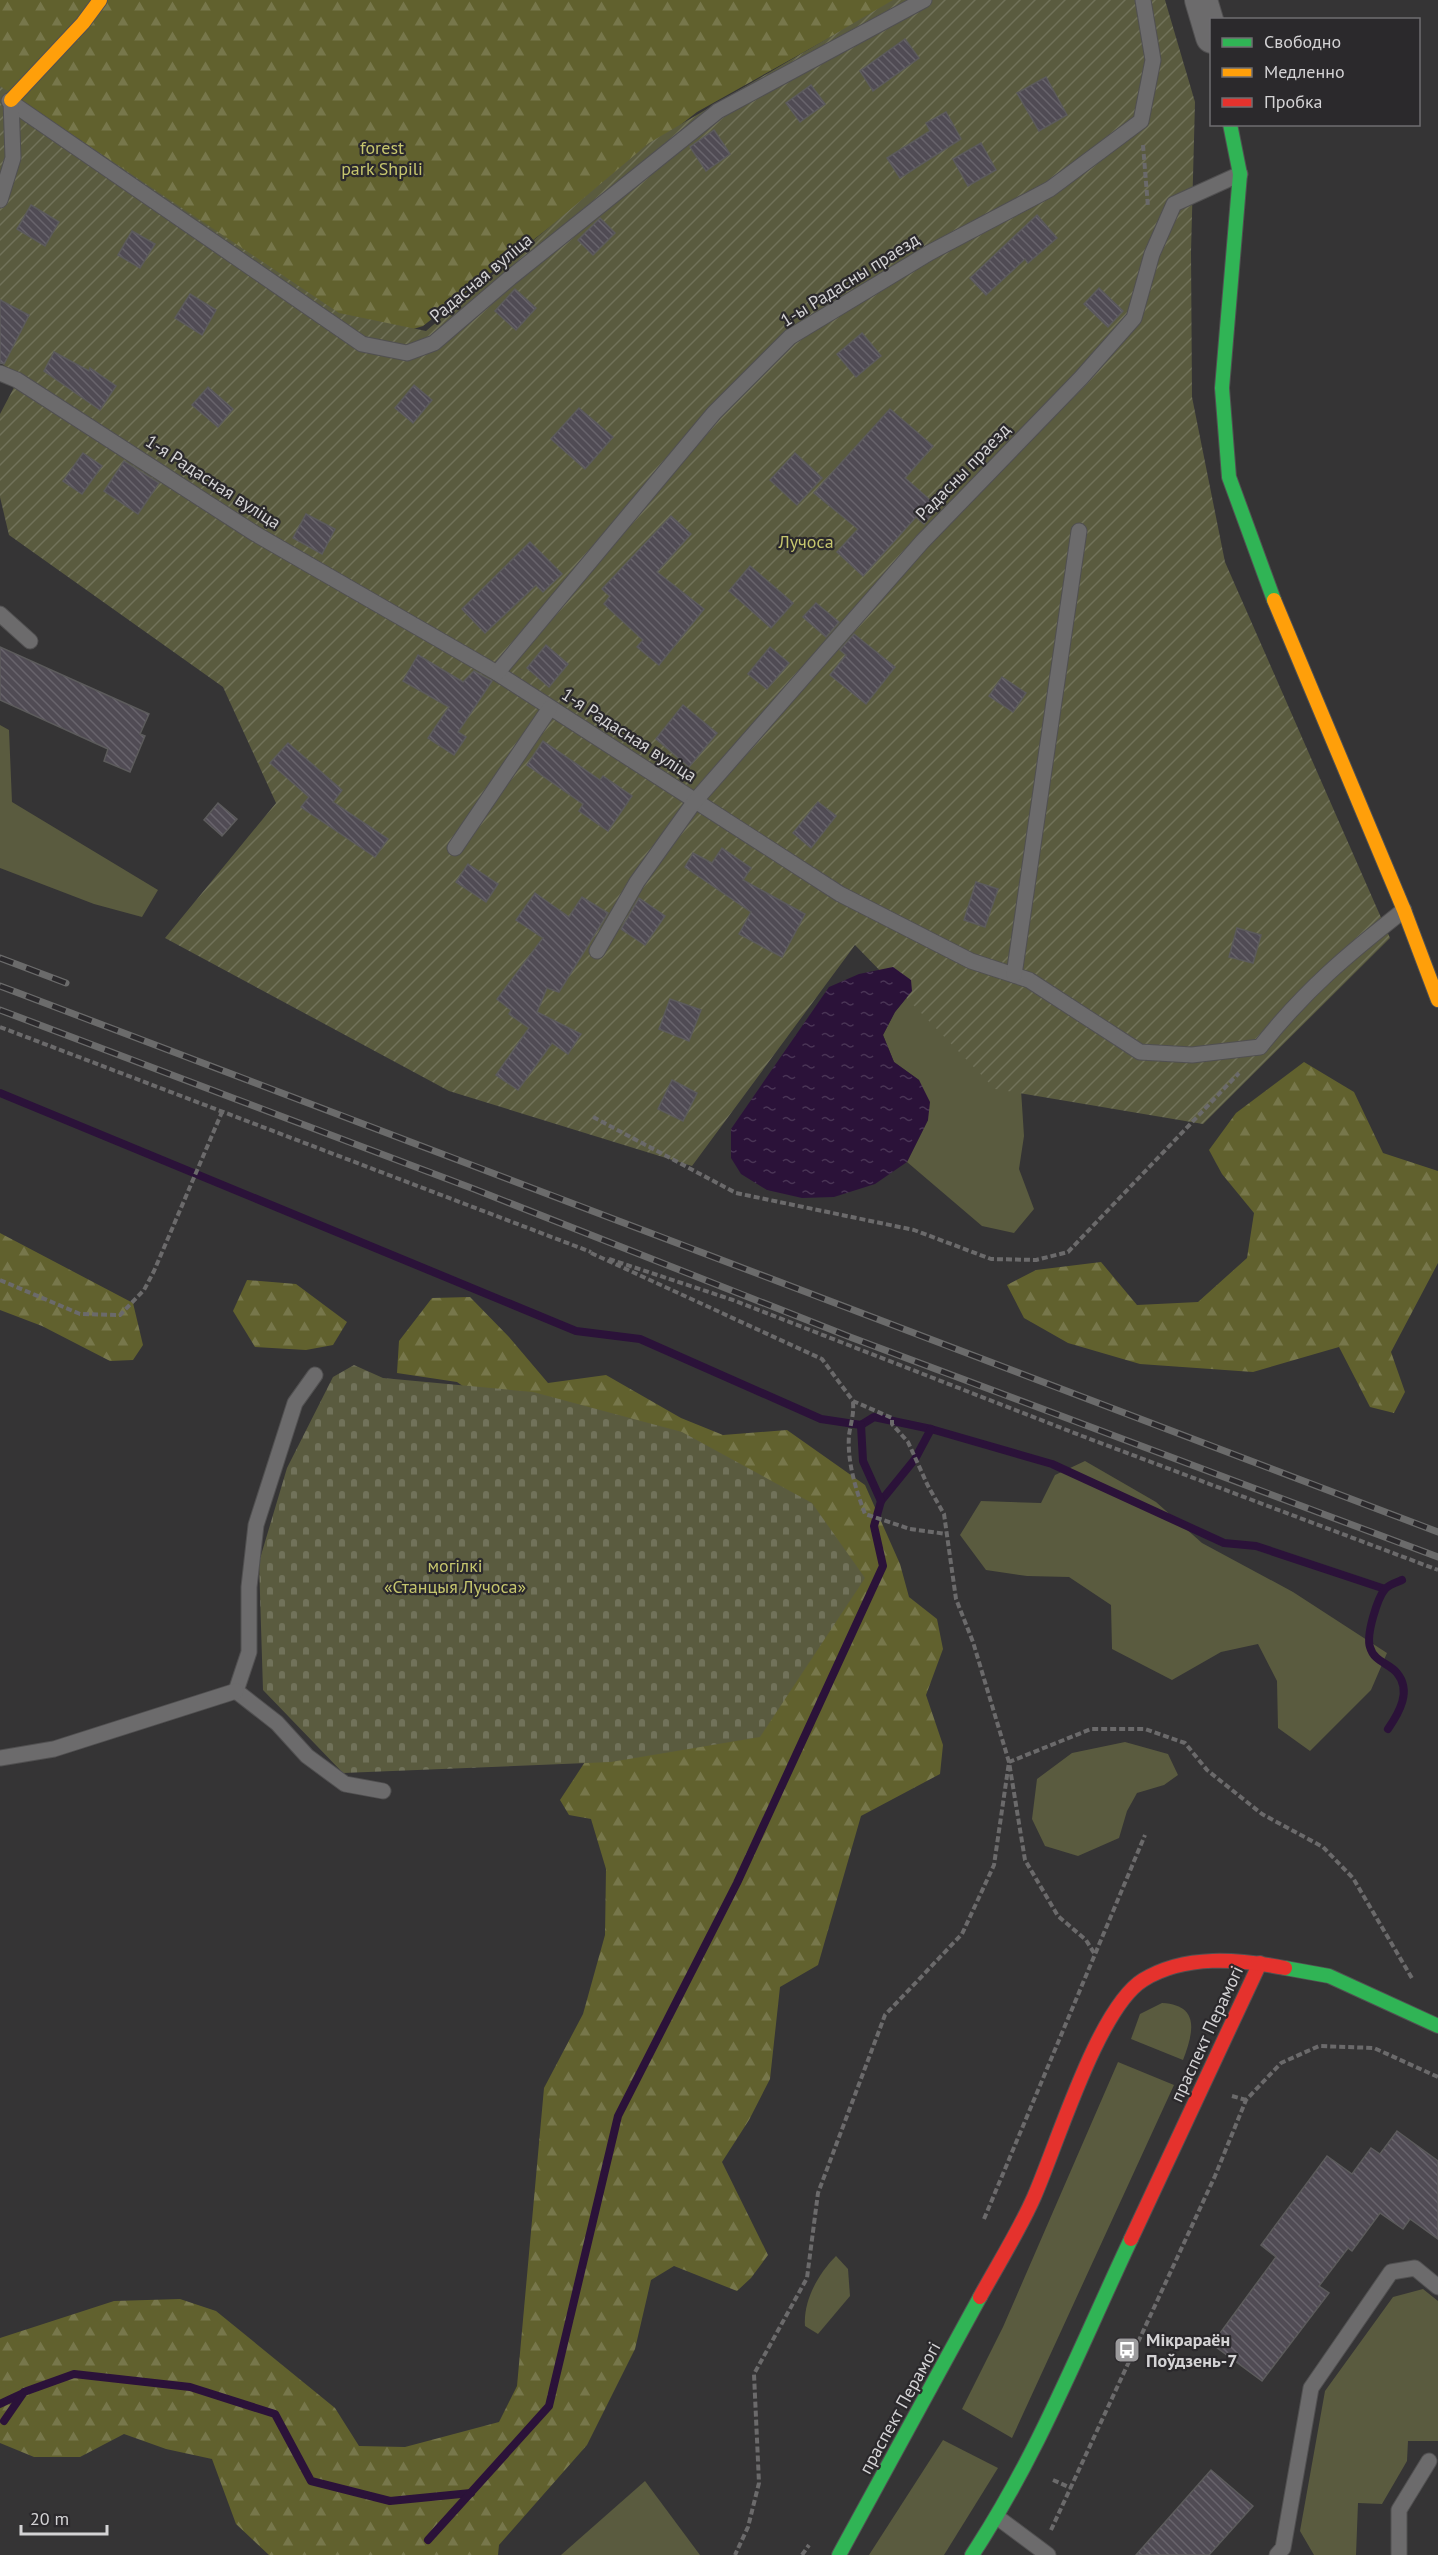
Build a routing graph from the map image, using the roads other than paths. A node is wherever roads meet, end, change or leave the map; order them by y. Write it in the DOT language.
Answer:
graph roads {
  1 [pos="100,0"];
  2 [pos="924,0"];
  3 [pos="1143,0"];
  4 [pos="1201,0"];
  5 [pos="1210,30"];
  6 [pos="5,105"];
  7 [pos="1230,126"];
  8 [pos="1240,174"];
  9 [pos="0,200"];
  10 [pos="0,373"];
  11 [pos="1079,531"];
  12 [pos="0,614"];
  13 [pos="30,641"];
  14 [pos="497,674"];
  15 [pos="550,708"];
  16 [pos="695,801"];
  17 [pos="455,848"];
  18 [pos="1404,910"];
  19 [pos="597,951"];
  20 [pos="1014,975"];
  21 [pos="1438,1000"];
  22 [pos="315,1375"];
  23 [pos="236,1691"];
  24 [pos="0,1758"];
  25 [pos="383,1791"];
  26 [pos="1260,1963"];
  27 [pos="1438,2026"];
  28 [pos="1437,2285"];
  29 [pos="1430,2461"];
  30 [pos="997,2517"];
  31 [pos="1044,2553"];
  32 [pos="1282,2553"];
  33 [pos="839,2555"];
  34 [pos="972,2555"];
  35 [pos="1399,2555"];
  1 -- 6 [label="street"];
  2 -- 6 [label="lane, Радасная вуліца"];
  3 -- 14 [label="lane, 1-ы Радасны праезд"];
  4 -- 5 [label="street"];
  6 -- 9 [label="lane"];
  7 -- 8 [label="street"];
  8 -- 16 [label="lane, Радасны праезд"];
  8 -- 18 [label="street"];
  10 -- 14 [label="lane, 1-я Радасная вуліца"];
  11 -- 20 [label="lane"];
  12 -- 13 [label="lane"];
  14 -- 15 [label="lane, 1-я Радасная вуліца"];
  15 -- 16 [label="lane, 1-я Радасная вуліца"];
  15 -- 17 [label="lane"];
  16 -- 19 [label="lane, Радасны праезд"];
  16 -- 20 [label="lane, 1-я Радасная вуліца"];
  18 -- 20 [label="lane, 1-я Радасная вуліца"];
  18 -- 21 [label="street"];
  22 -- 23 [label="lane"];
  23 -- 24 [label="lane"];
  23 -- 25 [label="lane"];
  26 -- 27 [label="street"];
  26 -- 30 [label="street, праспект Перамогі"];
  26 -- 33 [label="street, праспект Перамогі"];
  28 -- 32 [label="lane"];
  29 -- 35 [label="lane"];
  30 -- 31 [label="lane"];
  30 -- 34 [label="street, праспект Перамогі"];
}
